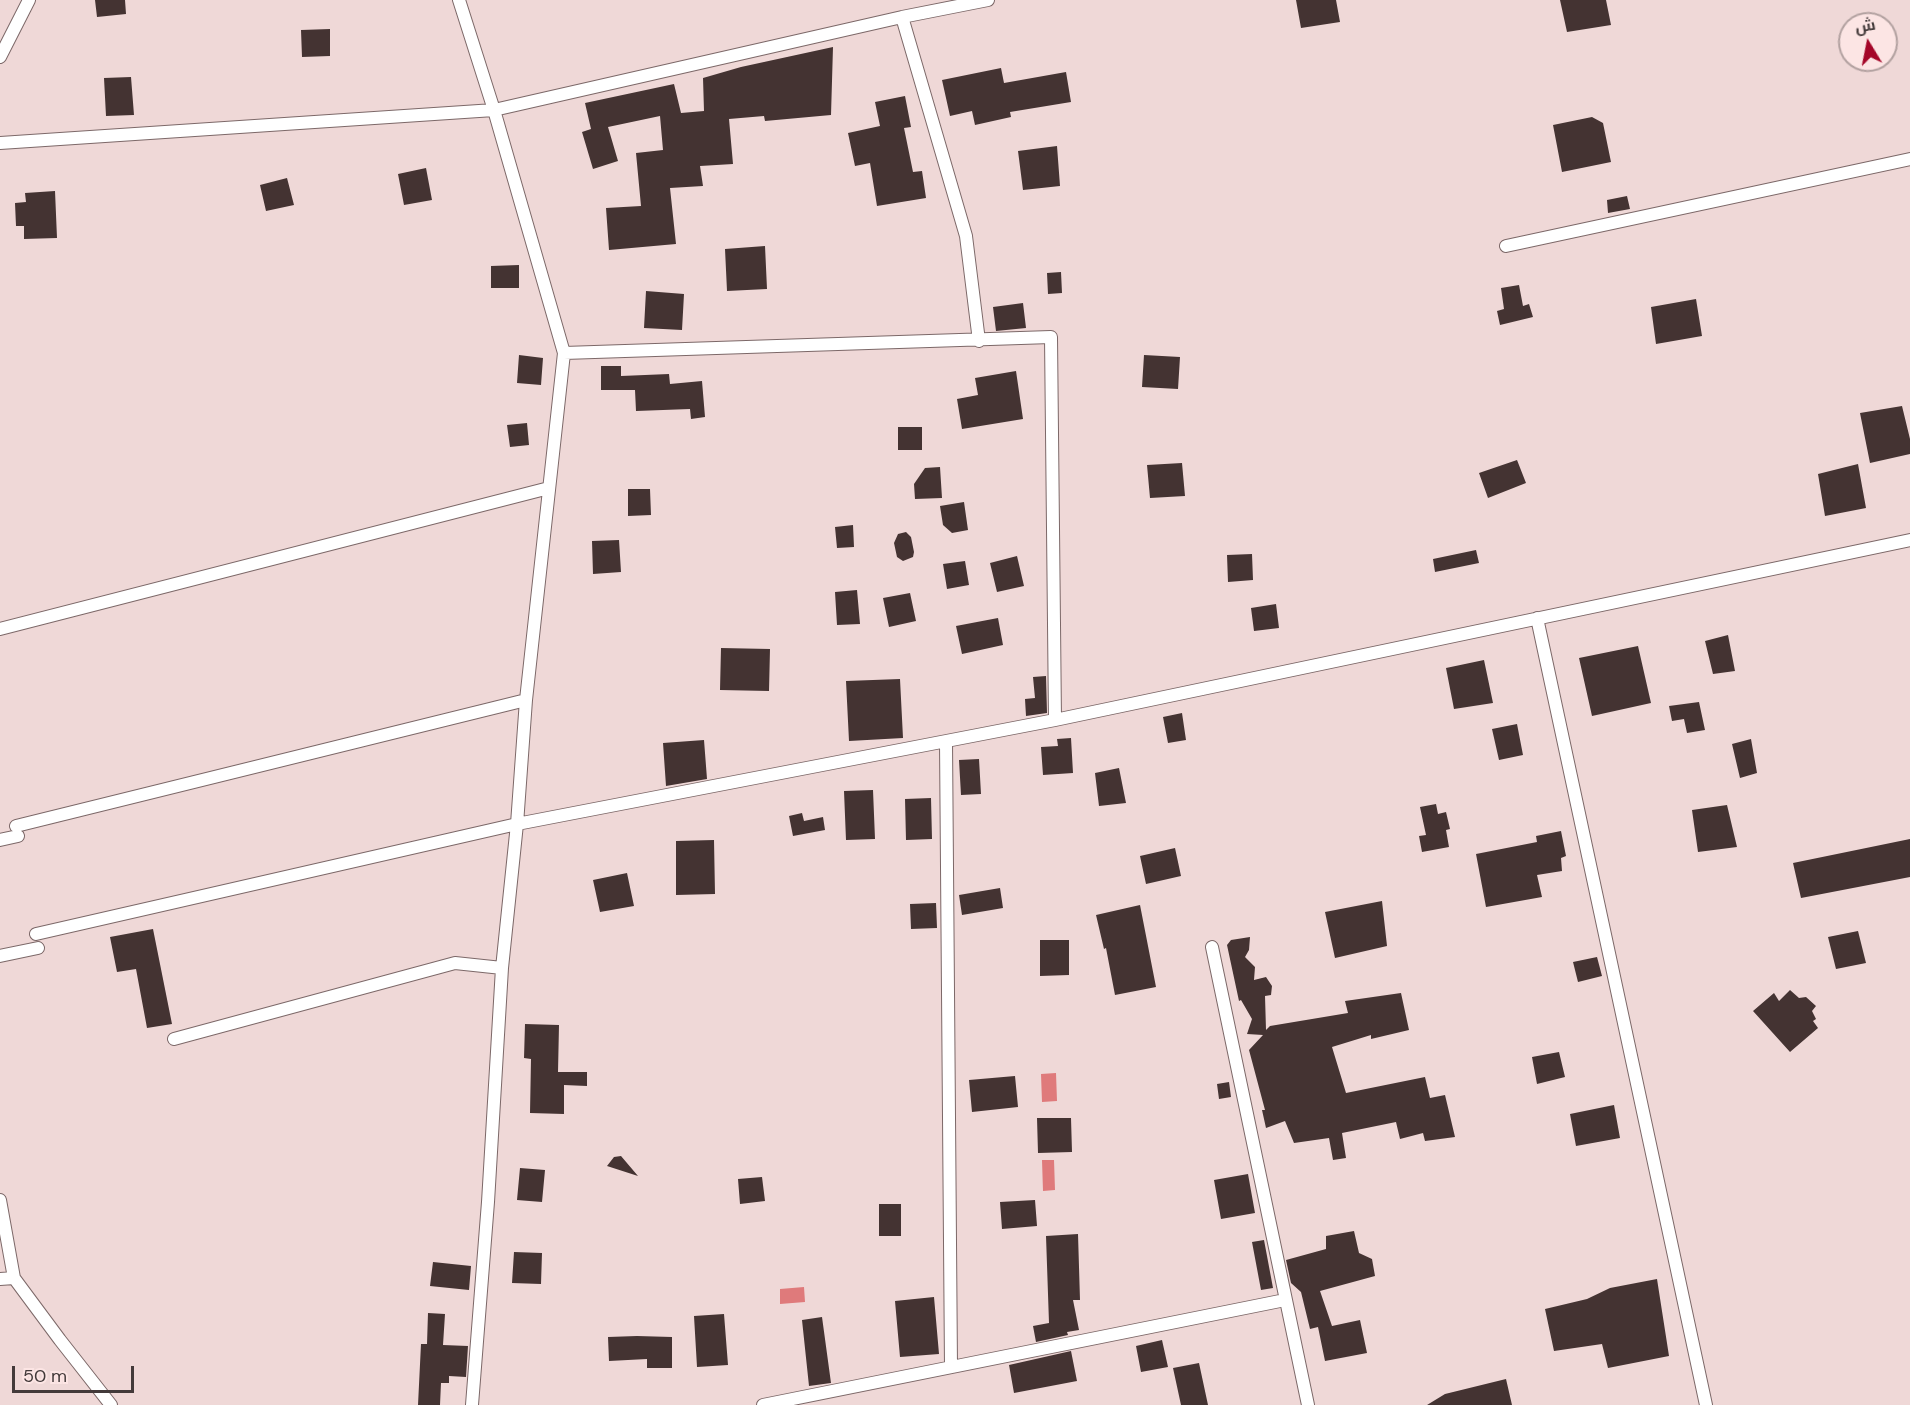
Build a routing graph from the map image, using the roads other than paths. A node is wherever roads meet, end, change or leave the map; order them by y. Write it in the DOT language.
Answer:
graph roads {
  1 [pos="29,0"];
  2 [pos="459,0"];
  3 [pos="988,0"];
  4 [pos="902,17"];
  5 [pos="0,57"];
  6 [pos="494,110"];
  7 [pos="0,143"];
  8 [pos="1910,159"];
  9 [pos="1506,246"];
  10 [pos="980,340"];
  11 [pos="564,353"];
  12 [pos="549,488"];
  13 [pos="1910,542"];
  14 [pos="1537,618"];
  15 [pos="0,629"];
  16 [pos="526,700"];
  17 [pos="1055,720"];
  18 [pos="946,742"];
  19 [pos="517,824"];
  20 [pos="0,840"];
  21 [pos="36,934"];
  22 [pos="1212,947"];
  23 [pos="38,948"];
  24 [pos="0,956"];
  25 [pos="502,968"];
  26 [pos="174,1039"];
  27 [pos="0,1200"];
  28 [pos="14,1278"];
  29 [pos="0,1279"];
  30 [pos="1286,1300"];
  31 [pos="951,1367"];
  32 [pos="111,1405"];
  33 [pos="472,1405"];
  34 [pos="763,1405"];
  35 [pos="1308,1405"];
  36 [pos="1706,1405"];
  1 -- 5 [label="street"];
  2 -- 6 [label="street"];
  3 -- 4 [label="street"];
  4 -- 6 [label="street"];
  4 -- 10 [label="street"];
  6 -- 7 [label="street"];
  6 -- 11 [label="street"];
  8 -- 9 [label="street"];
  10 -- 11 [label="street"];
  10 -- 17 [label="street"];
  11 -- 12 [label="street"];
  12 -- 15 [label="street"];
  12 -- 16 [label="street"];
  13 -- 14 [label="street"];
  14 -- 17 [label="street"];
  14 -- 36 [label="street"];
  16 -- 19 [label="street"];
  16 -- 20 [label="street"];
  17 -- 18 [label="street"];
  18 -- 19 [label="street"];
  18 -- 31 [label="street"];
  19 -- 21 [label="street"];
  19 -- 25 [label="street"];
  22 -- 30 [label="street"];
  23 -- 24 [label="street"];
  25 -- 26 [label="street"];
  25 -- 33 [label="street"];
  27 -- 28 [label="street"];
  28 -- 29 [label="street"];
  28 -- 32 [label="street"];
  30 -- 31 [label="street"];
  30 -- 35 [label="street"];
  31 -- 34 [label="street"];
}
